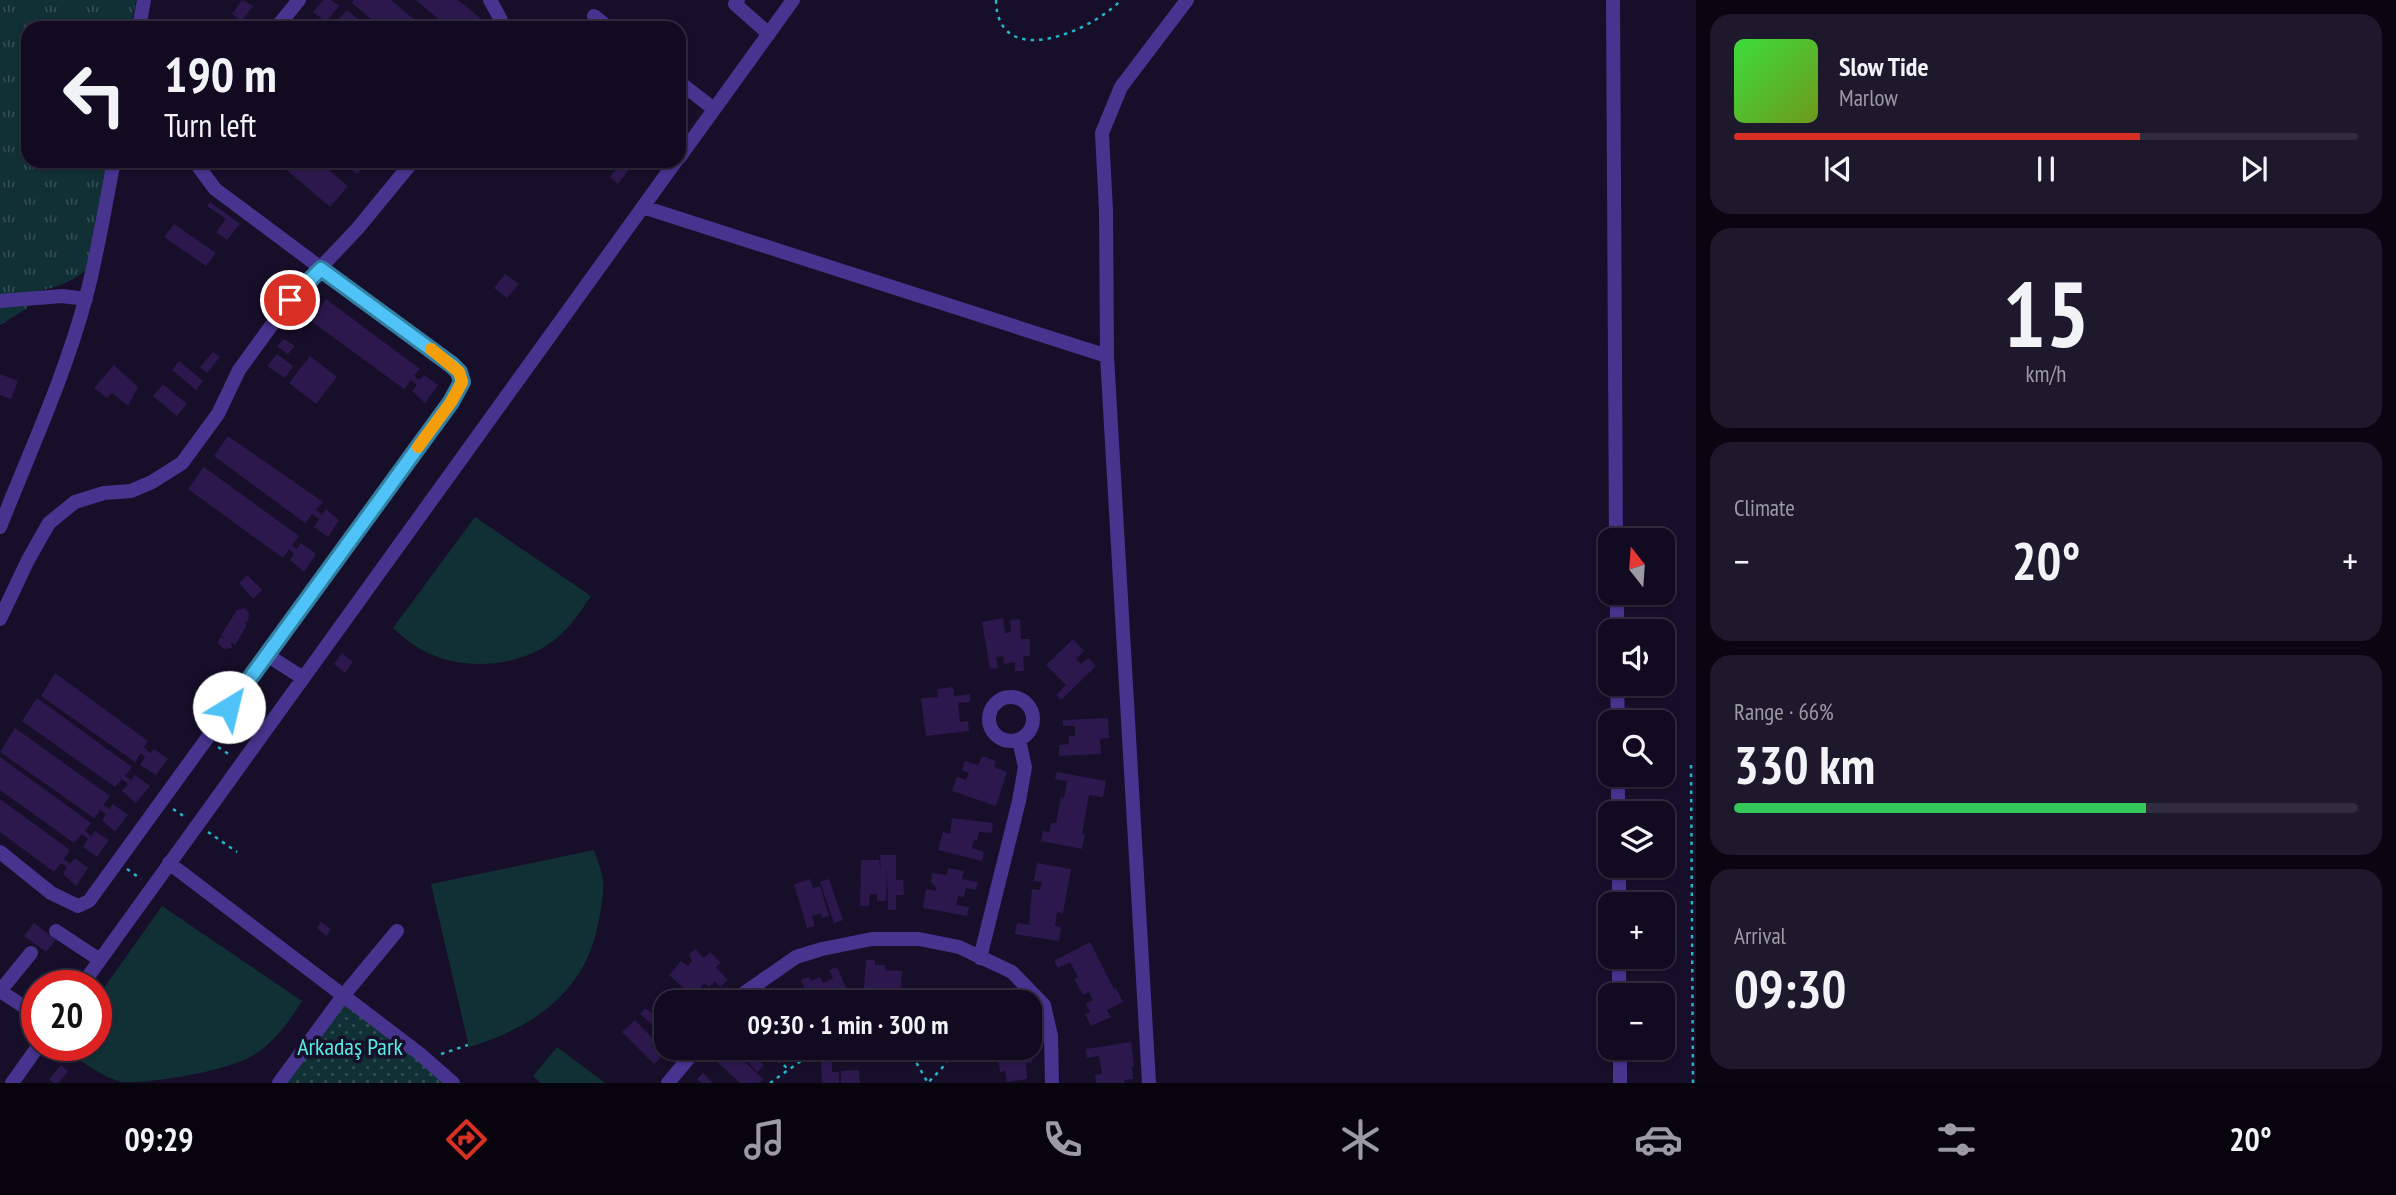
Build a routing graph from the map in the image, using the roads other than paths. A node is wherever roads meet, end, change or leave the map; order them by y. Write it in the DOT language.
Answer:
graph roads {
  1 [pos="144,0"];
  2 [pos="299,0"];
  3 [pos="490,0"];
  4 [pos="738,0"];
  5 [pos="793,0"];
  6 [pos="1187,0"];
  7 [pos="1613,0"];
  8 [pos="594,16"];
  9 [pos="140,21"];
  10 [pos="282,21"];
  11 [pos="501,21"];
  12 [pos="600,21"];
  13 [pos="769,34"];
  14 [pos="686,87"];
  15 [pos="714,109"];
  16 [pos="686,148"];
  17 [pos="113,168"];
  18 [pos="199,168"];
  19 [pos="407,168"];
  20 [pos="671,168"];
  21 [pos="643,207"];
  22 [pos="321,269"];
  23 [pos="86,299"];
  24 [pos="0,301"];
  25 [pos="1107,356"];
  26 [pos="1,521"];
  27 [pos="1616,528"];
  28 [pos="0,619"];
  29 [pos="267,655"];
  30 [pos="303,678"];
  31 [pos="1019,740"];
  32 [pos="0,852"];
  33 [pos="169,863"];
  34 [pos="56,931"];
  35 [pos="397,931"];
  36 [pos="31,953"];
  37 [pos="980,958"];
  38 [pos="100,960"];
  39 [pos="93,970"];
  40 [pos="749,990"];
  41 [pos="0,991"];
  42 [pos="343,996"];
  43 [pos="21,1005"];
  44 [pos="687,1060"];
  45 [pos="1620,1060"];
  46 [pos="28,1061"];
  47 [pos="12,1083"];
  48 [pos="279,1083"];
  49 [pos="453,1083"];
  50 [pos="668,1083"];
  51 [pos="1052,1083"];
  52 [pos="1149,1083"];
  53 [pos="1620,1083"];
  1 -- 9 [label="street"];
  2 -- 10 [label="street"];
  3 -- 11 [label="street"];
  4 -- 13 [label="street"];
  5 -- 13 [label="street"];
  6 -- 25 [label="street"];
  7 -- 27 [label="street"];
  8 -- 12 [label="street"];
  13 -- 15 [label="street"];
  14 -- 15 [label="street"];
  15 -- 16 [label="street"];
  17 -- 23 [label="street"];
  18 -- 22 [label="street"];
  19 -- 22 [label="street"];
  20 -- 21 [label="street"];
  21 -- 25 [label="street"];
  21 -- 30 [label="street"];
  22 -- 28 [label="street"];
  22 -- 29 [label="street"];
  23 -- 24 [label="street"];
  23 -- 26 [label="street"];
  25 -- 52 [label="street"];
  29 -- 30 [label="street"];
  29 -- 32 [label="street"];
  30 -- 33 [label="street"];
  31 -- 37 [label="street"];
  33 -- 38 [label="street"];
  33 -- 42 [label="street"];
  34 -- 38 [label="street"];
  35 -- 42 [label="street"];
  36 -- 41 [label="street"];
  37 -- 40 [label="street"];
  37 -- 51 [label="street"];
  38 -- 39 [label="street"];
  41 -- 43 [label="street"];
  42 -- 48 [label="street"];
  42 -- 49 [label="street"];
  44 -- 50 [label="street"];
  45 -- 53 [label="street"];
  46 -- 47 [label="street"];
}
